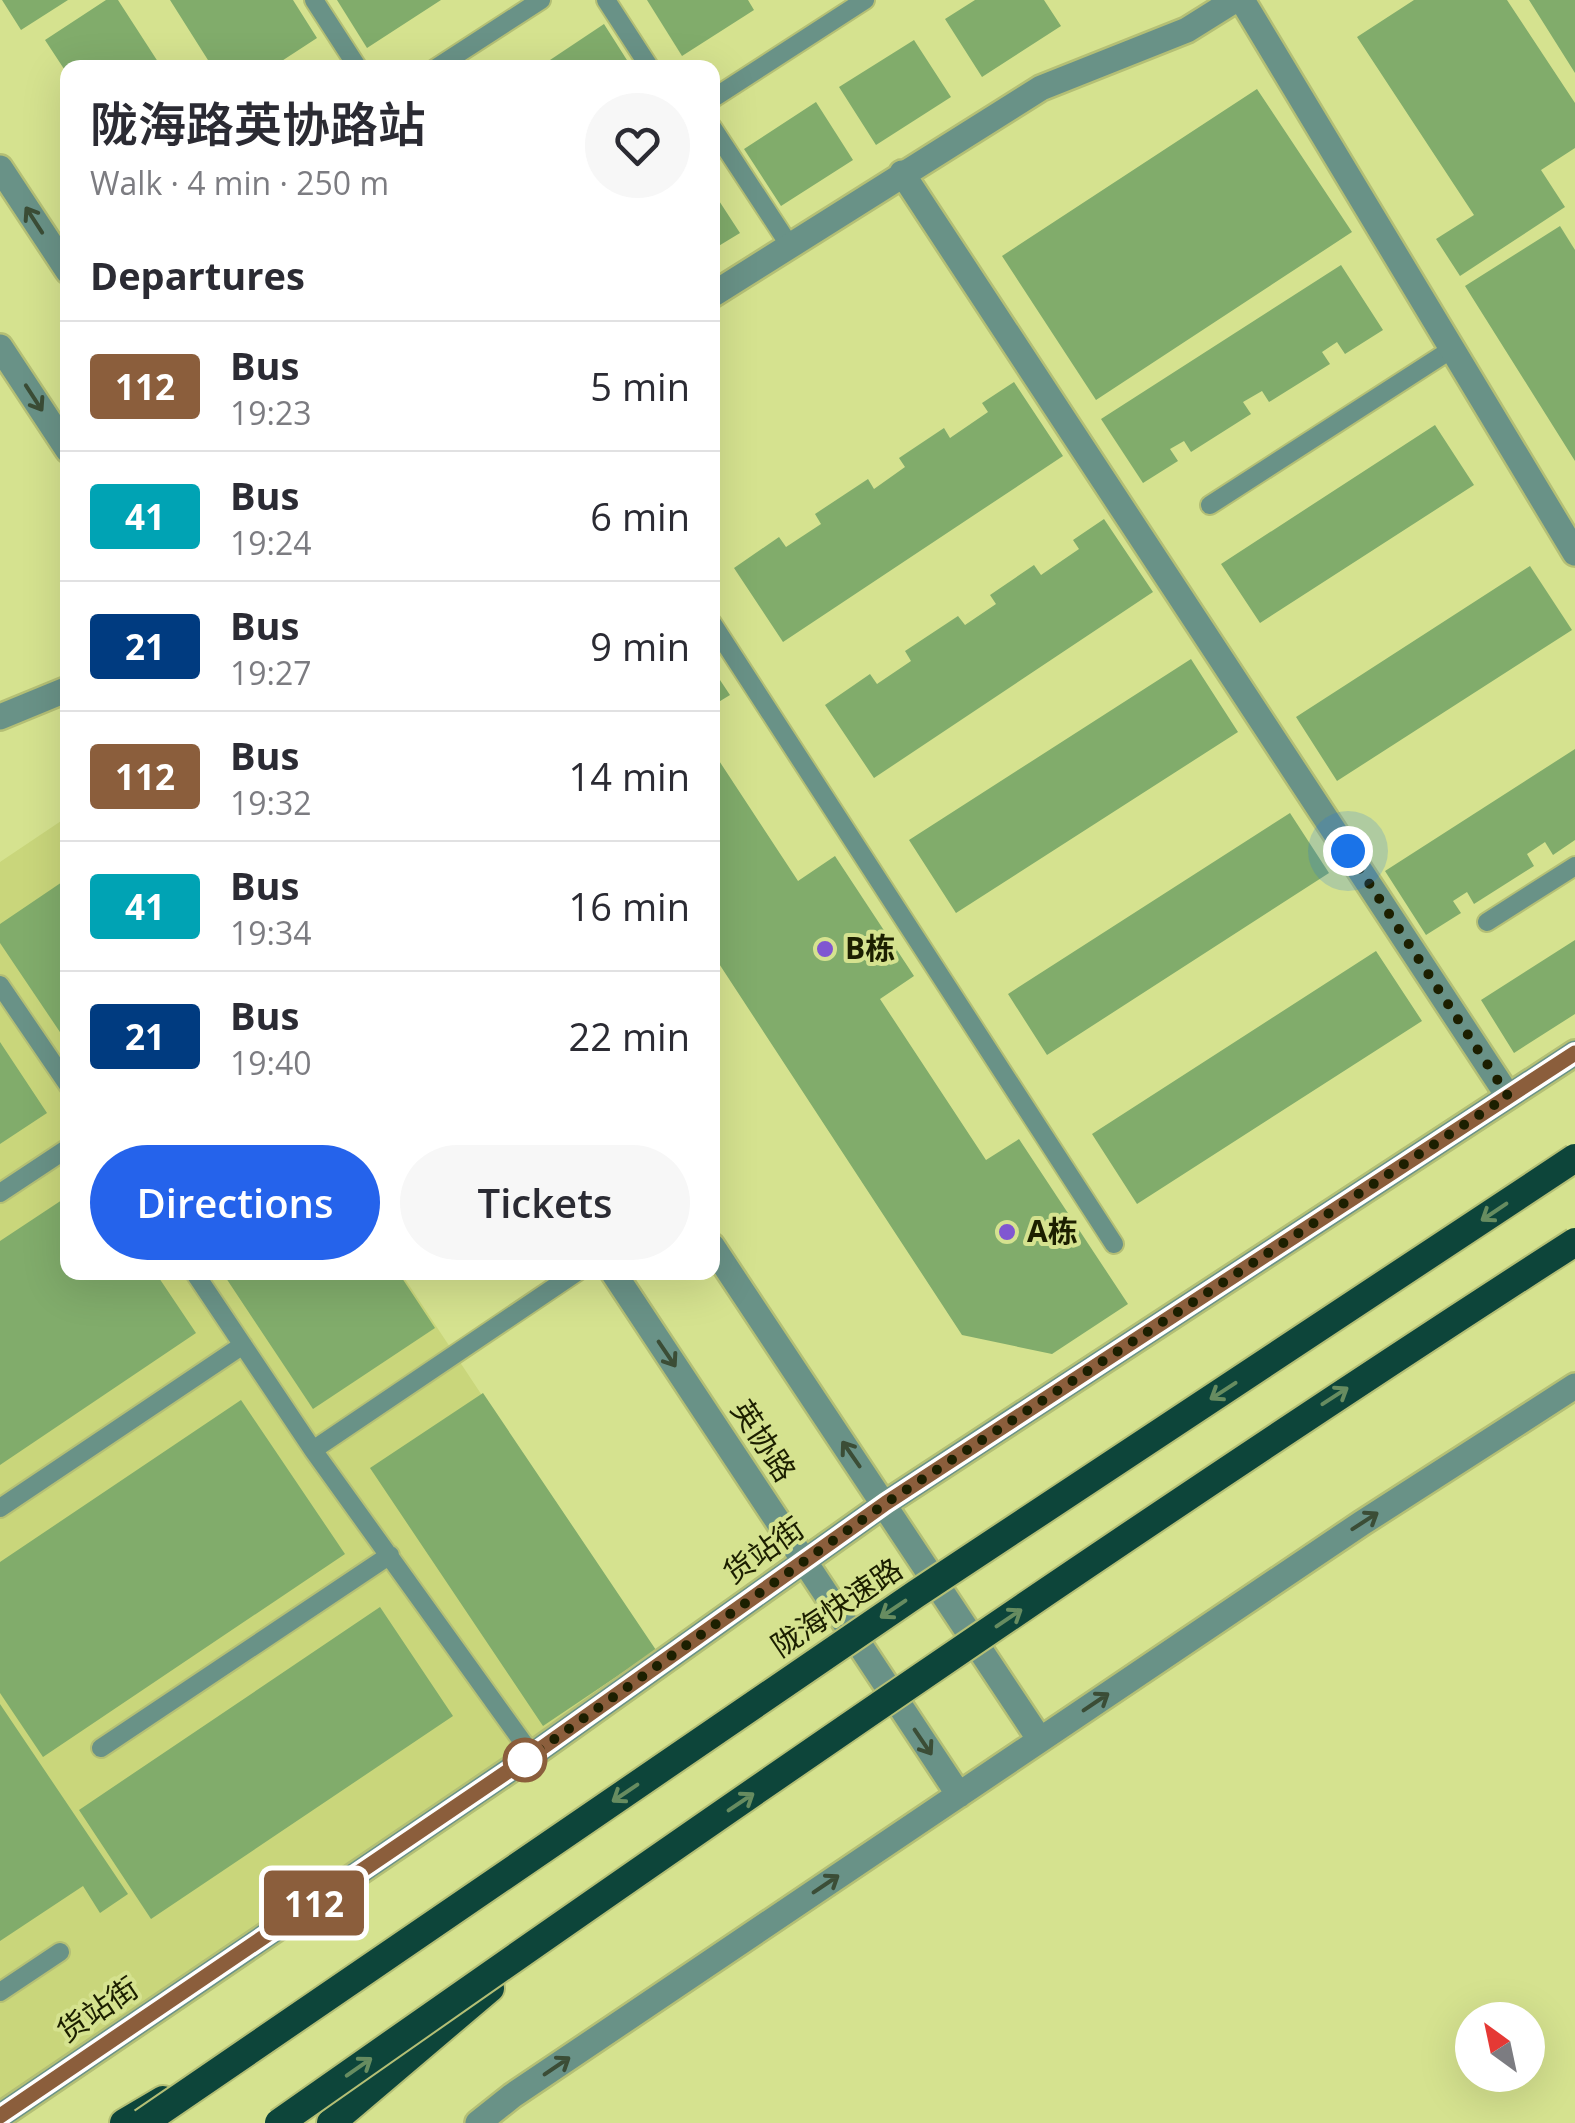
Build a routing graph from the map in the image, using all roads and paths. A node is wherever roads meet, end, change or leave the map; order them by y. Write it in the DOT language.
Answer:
graph roads {
  1 [pos="314,0"];
  2 [pos="541,0"];
  3 [pos="606,0"];
  4 [pos="866,0"];
  5 [pos="1238,0"];
  6 [pos="353,60"];
  7 [pos="448,60"];
  8 [pos="645,60"];
  9 [pos="720,94"];
  10 [pos="720,138"];
  11 [pos="0,168"];
  12 [pos="902,173"];
  13 [pos="790,246"];
  14 [pos="60,259"];
  15 [pos="720,290"];
  16 [pos="0,347"];
  17 [pos="1452,349"];
  18 [pos="60,438"];
  19 [pos="1210,505"];
  20 [pos="1575,552"];
  21 [pos="720,635"];
  22 [pos="60,692"];
  23 [pos="0,718"];
  24 [pos="1575,866"];
  25 [pos="1487,922"];
  26 [pos="0,985"];
  27 [pos="1575,1053"];
  28 [pos="60,1073"];
  29 [pos="1508,1096"];
  30 [pos="60,1153"];
  31 [pos="1575,1158"];
  32 [pos="0,1194"];
  33 [pos="1575,1242"];
  34 [pos="1114,1244"];
  35 [pos="720,1258"];
  36 [pos="199,1280"];
  37 [pos="565,1280"];
  38 [pos="618,1280"];
  39 [pos="242,1345"];
  40 [pos="1575,1386"];
  41 [pos="313,1450"];
  42 [pos="886,1503"];
  43 [pos="0,1508"];
  44 [pos="390,1555"];
  45 [pos="804,1562"];
  46 [pos="1040,1740"];
  47 [pos="101,1748"];
  48 [pos="532,1755"];
  49 [pos="959,1794"];
  50 [pos="577,1914"];
  51 [pos="60,1952"];
  52 [pos="0,1992"];
  53 [pos="242,2055"];
  54 [pos="0,2116"];
  55 [pos="124,2123"];
  56 [pos="143,2123"];
  57 [pos="279,2123"];
  58 [pos="331,2123"];
  59 [pos="478,2123"];
  1 -- 6 [label="lane"];
  2 -- 7 [label="lane"];
  3 -- 8 [label="lane"];
  4 -- 9 [label="lane"];
  5 -- 12 [label="street"];
  5 -- 17 [label="street"];
  10 -- 13 [label="lane"];
  14 -- 11 [label="street, one-way"];
  12 -- 13 [label="street"];
  12 -- 29 [label="street"];
  13 -- 15 [label="street"];
  16 -- 18 [label="street, one-way"];
  17 -- 19 [label="lane"];
  17 -- 20 [label="street"];
  21 -- 34 [label="lane"];
  22 -- 23 [label="street"];
  24 -- 25 [label="lane"];
  26 -- 28 [label="lane"];
  27 -- 29 [label="street, 货站街"];
  29 -- 42 [label="street, 货站街"];
  30 -- 32 [label="lane"];
  31 -- 53 [label="highway, 陇海快速路, one-way, bridge"];
  50 -- 33 [label="highway, one-way, bridge"];
  42 -- 35 [label="street, one-way"];
  36 -- 39 [label="lane"];
  37 -- 41 [label="lane"];
  38 -- 45 [label="street, 英协路, one-way"];
  39 -- 41 [label="lane"];
  39 -- 43 [label="lane"];
  46 -- 40 [label="street, one-way"];
  41 -- 44 [label="lane"];
  42 -- 45 [label="street, 货站街"];
  42 -- 46 [label="street"];
  44 -- 47 [label="lane"];
  44 -- 48 [label="lane"];
  45 -- 48 [label="street, 货站街"];
  45 -- 49 [label="street, 英协路, one-way"];
  46 -- 49 [label="street"];
  48 -- 54 [label="street, 货站街"];
  59 -- 49 [label="street, one-way"];
  57 -- 50 [label="highway, one-way, bridge"];
  50 -- 58 [label="highway, bridge"];
  51 -- 52 [label="lane"];
  53 -- 55 [label="highway, bridge"];
  53 -- 56 [label="highway, 陇海快速路, bridge"];
}
